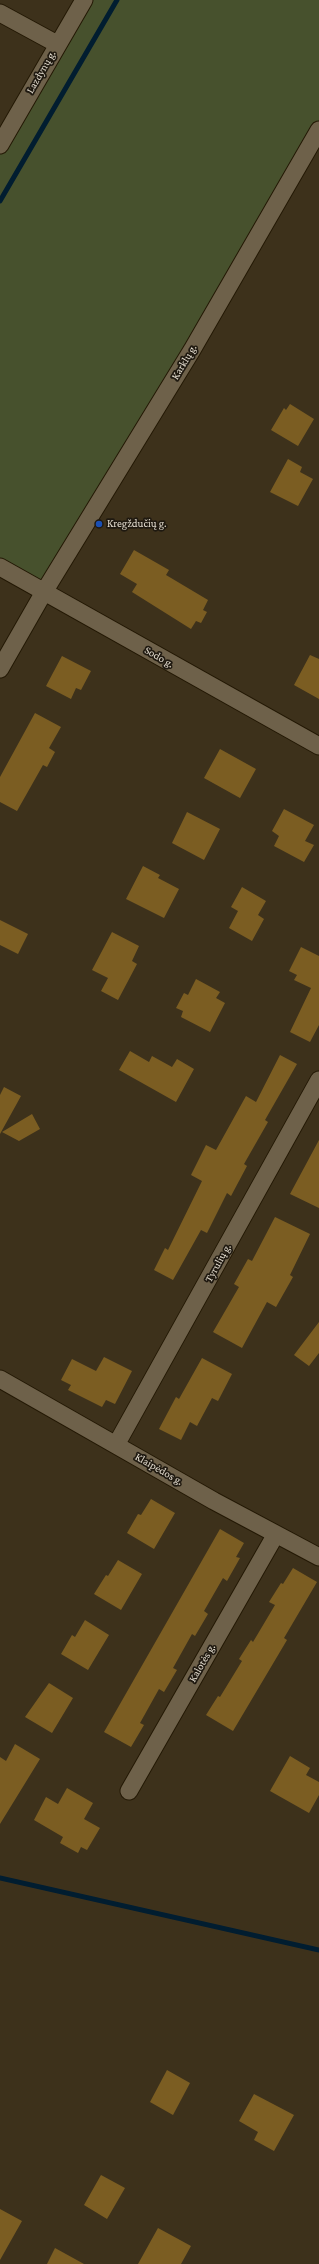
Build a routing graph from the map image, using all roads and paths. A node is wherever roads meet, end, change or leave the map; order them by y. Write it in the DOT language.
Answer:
graph roads {
  1 [pos="84,0"];
  2 [pos="0,13"];
  3 [pos="58,44"];
  4 [pos="319,130"];
  5 [pos="0,145"];
  6 [pos="0,567"];
  7 [pos="44,592"];
  8 [pos="0,669"];
  9 [pos="319,746"];
  10 [pos="319,1080"];
  11 [pos="0,1379"];
  12 [pos="116,1445"];
  13 [pos="276,1534"];
  14 [pos="319,1557"];
  15 [pos="128,1791"];
  1 -- 3 [label="street, Lazdynų g."];
  2 -- 3 [label="street"];
  3 -- 5 [label="street, Lazdynų g."];
  4 -- 7 [label="street, Karklų g."];
  6 -- 7 [label="street, Sodo g."];
  7 -- 8 [label="street"];
  7 -- 9 [label="street, Sodo g."];
  10 -- 12 [label="street, Tyrulių g."];
  11 -- 12 [label="street, Klaipėdos g."];
  12 -- 13 [label="street, Klaipėdos g."];
  13 -- 14 [label="street, Klaipėdos g."];
  13 -- 15 [label="street, Kalotės g."];
}
